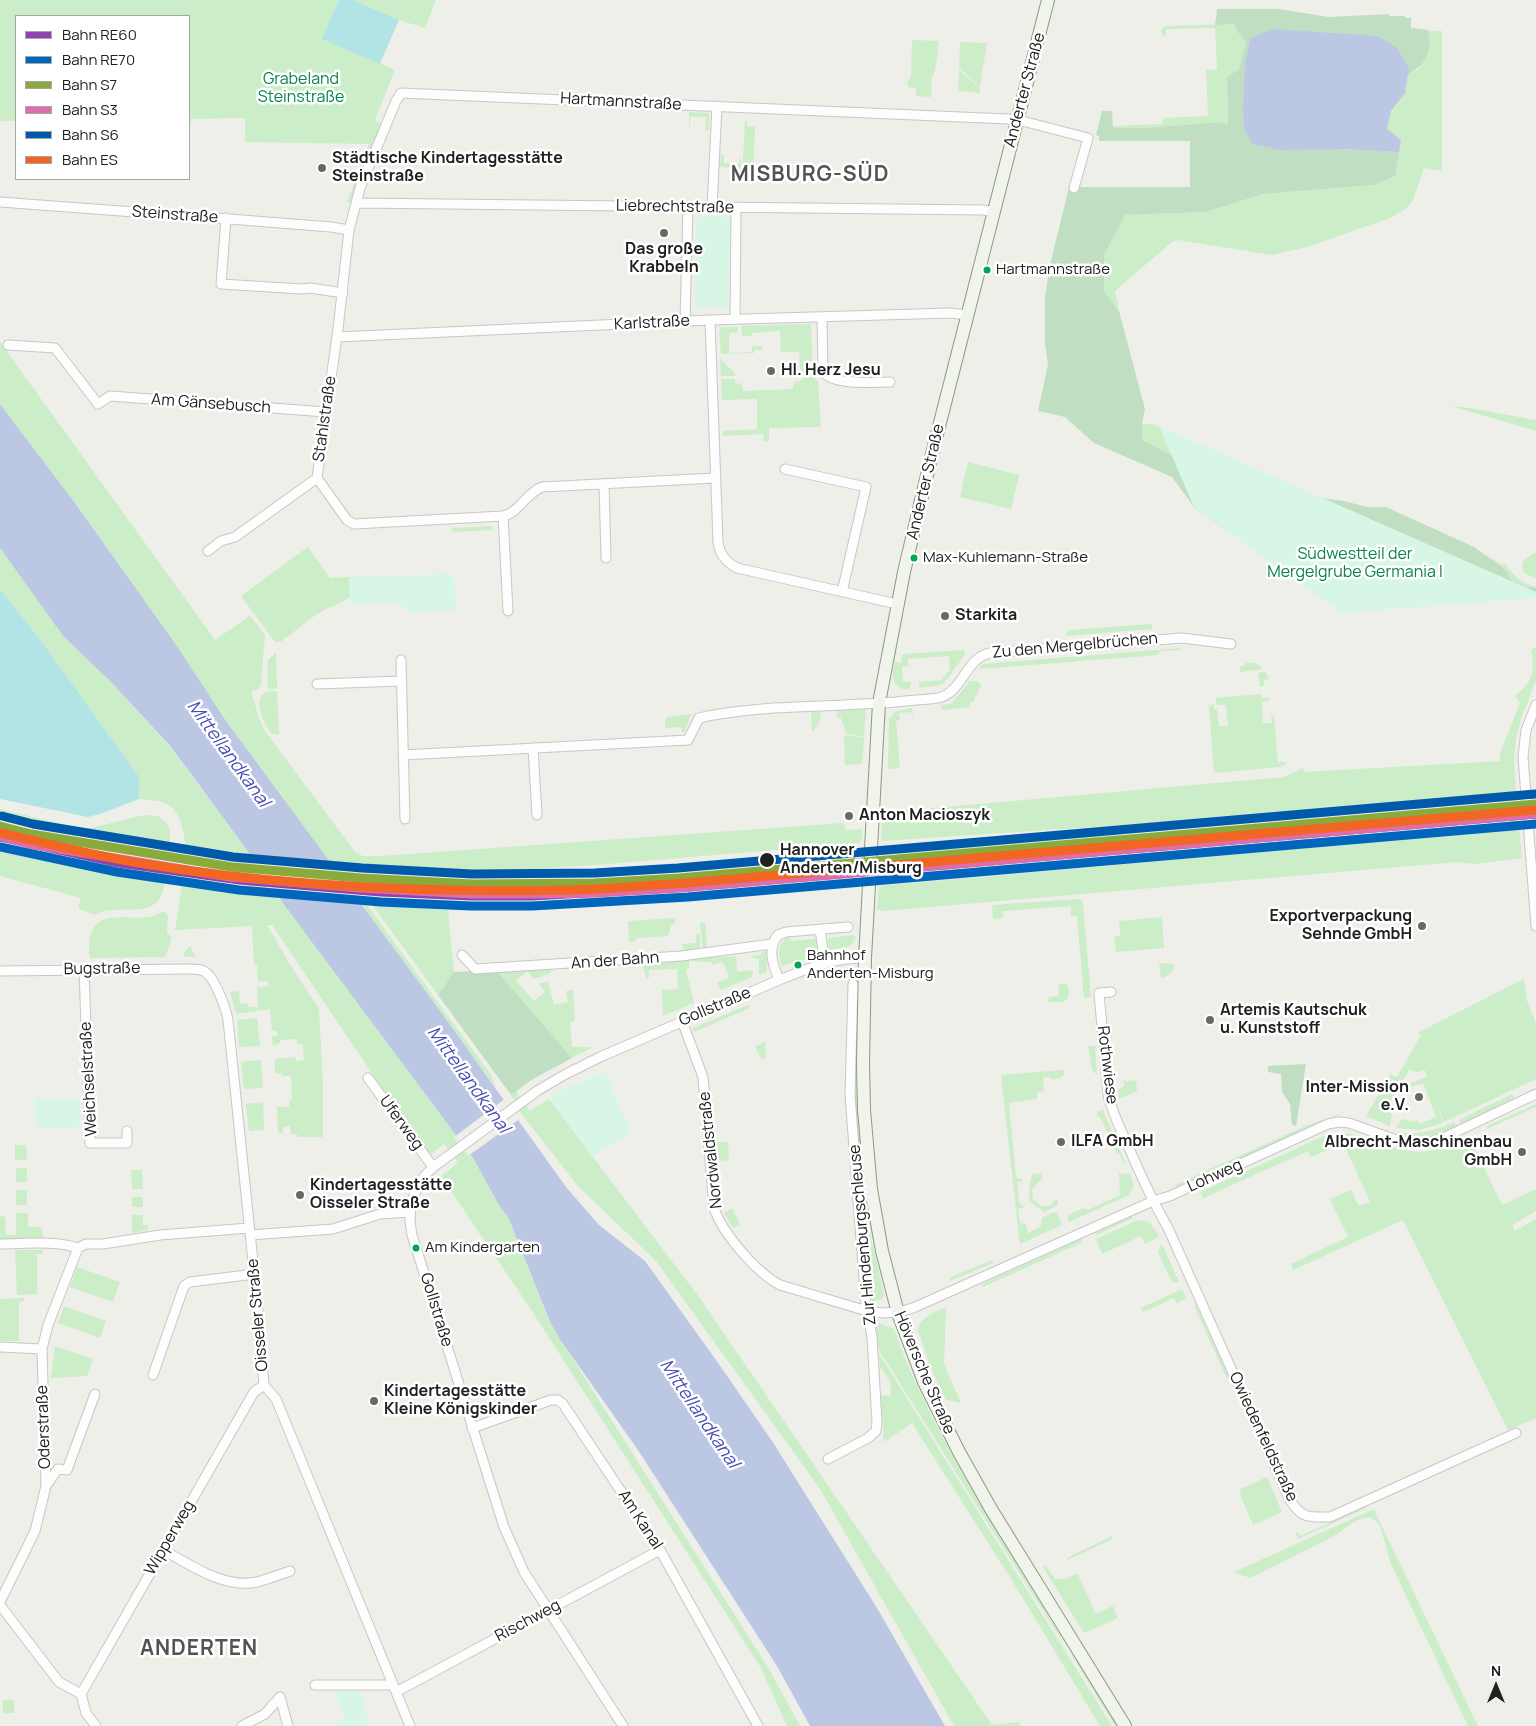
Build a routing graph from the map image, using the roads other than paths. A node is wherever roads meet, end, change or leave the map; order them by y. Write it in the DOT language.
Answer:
graph roads {
  1 [pos="1048,0"];
  2 [pos="406,92"];
  3 [pos="717,106"];
  4 [pos="1017,121"];
  5 [pos="1074,188"];
  6 [pos="0,202"];
  7 [pos="356,203"];
  8 [pos="688,207"];
  9 [pos="712,208"];
  10 [pos="736,208"];
  11 [pos="994,212"];
  12 [pos="226,218"];
  13 [pos="349,230"];
  14 [pos="342,293"];
  15 [pos="968,315"];
  16 [pos="822,317"];
  17 [pos="734,319"];
  18 [pos="710,320"];
  19 [pos="685,321"];
  20 [pos="337,336"];
  21 [pos="8,344"];
  22 [pos="890,382"];
  23 [pos="326,412"];
  24 [pos="785,469"];
  25 [pos="317,478"];
  26 [pos="716,478"];
  27 [pos="604,484"];
  28 [pos="503,516"];
  29 [pos="208,551"];
  30 [pos="606,558"];
  31 [pos="842,592"];
  32 [pos="897,604"];
  33 [pos="508,611"];
  34 [pos="1231,644"];
  35 [pos="401,660"];
  36 [pos="402,681"];
  37 [pos="318,684"];
  38 [pos="878,703"];
  39 [pos="1536,705"];
  40 [pos="533,748"];
  41 [pos="403,755"];
  42 [pos="537,815"];
  43 [pos="405,819"];
  44 [pos="1536,926"];
  45 [pos="848,927"];
  46 [pos="820,929"];
  47 [pos="772,944"];
  48 [pos="462,955"];
  49 [pos="866,958"];
  50 [pos="825,964"];
  51 [pos="84,969"];
  52 [pos="0,971"];
  53 [pos="204,971"];
  54 [pos="865,974"];
  55 [pos="778,980"];
  56 [pos="853,984"];
  57 [pos="1111,992"];
  58 [pos="682,1021"];
  59 [pos="368,1078"];
  60 [pos="1536,1094"];
  61 [pos="126,1131"];
  62 [pos="433,1167"];
  63 [pos="1153,1201"];
  64 [pos="410,1212"];
  65 [pos="250,1232"];
  66 [pos="0,1244"];
  67 [pos="78,1248"];
  68 [pos="255,1274"];
  69 [pos="867,1312"];
  70 [pos="898,1313"];
  71 [pos="0,1347"];
  72 [pos="42,1349"];
  73 [pos="153,1376"];
  74 [pos="264,1385"];
  75 [pos="95,1394"];
  76 [pos="472,1428"];
  77 [pos="1516,1433"];
  78 [pos="828,1459"];
  79 [pos="46,1486"];
  80 [pos="163,1550"];
  81 [pos="660,1550"];
  82 [pos="290,1571"];
  83 [pos="0,1603"];
  84 [pos="548,1610"];
  85 [pos="316,1685"];
  86 [pos="394,1689"];
  87 [pos="81,1694"];
  88 [pos="96,1726"];
  89 [pos="242,1726"];
  90 [pos="288,1726"];
  91 [pos="410,1726"];
  92 [pos="623,1726"];
  93 [pos="758,1726"];
  94 [pos="1125,1726"];
  1 -- 4 [label="main road, Anderter Straße"];
  2 -- 3 [label="street, Hartmannstraße"];
  2 -- 7 [label="street, Stahlstraße"];
  3 -- 4 [label="street, Hartmannstraße"];
  3 -- 9 [label="street"];
  4 -- 5 [label="street, Hartmannstraße"];
  4 -- 11 [label="main road, Anderter Straße"];
  6 -- 12 [label="street, Steinstraße"];
  7 -- 8 [label="street, Liebrechtstraße"];
  7 -- 13 [label="street, Stahlstraße"];
  8 -- 9 [label="street, Liebrechtstraße"];
  8 -- 19 [label="street"];
  9 -- 10 [label="street, Liebrechtstraße"];
  10 -- 11 [label="street, Liebrechtstraße"];
  10 -- 17 [label="street"];
  11 -- 15 [label="main road, Anderter Straße"];
  12 -- 13 [label="street, Steinstraße"];
  12 -- 14 [label="street"];
  13 -- 14 [label="street, Stahlstraße"];
  14 -- 20 [label="street, Stahlstraße"];
  15 -- 16 [label="street, Karlstraße"];
  15 -- 32 [label="main road, Anderter Straße"];
  16 -- 17 [label="street, Karlstraße"];
  16 -- 22 [label="street"];
  17 -- 18 [label="street, Karlstraße"];
  18 -- 19 [label="street, Karlstraße"];
  18 -- 26 [label="street"];
  19 -- 20 [label="street, Karlstraße"];
  20 -- 23 [label="street, Stahlstraße"];
  21 -- 23 [label="street, Am Gänsebusch"];
  23 -- 25 [label="street, Stahlstraße"];
  24 -- 31 [label="street"];
  25 -- 28 [label="street, Stahlstraße"];
  25 -- 29 [label="street"];
  26 -- 27 [label="street"];
  26 -- 31 [label="street"];
  27 -- 28 [label="street"];
  27 -- 30 [label="street"];
  28 -- 33 [label="street"];
  31 -- 32 [label="street"];
  32 -- 38 [label="main road, Anderter Straße"];
  34 -- 38 [label="street, Zu den Mergelbrüchen"];
  35 -- 36 [label="street"];
  36 -- 37 [label="street"];
  36 -- 41 [label="street"];
  38 -- 40 [label="street, Zu den Mergelbrüchen"];
  38 -- 49 [label="main road, Anderter Straße"];
  39 -- 44 [label="street"];
  40 -- 41 [label="street"];
  40 -- 42 [label="street"];
  41 -- 43 [label="street"];
  45 -- 46 [label="street, An der Bahn"];
  46 -- 47 [label="street, An der Bahn"];
  46 -- 50 [label="street"];
  47 -- 48 [label="street, An der Bahn"];
  47 -- 55 [label="street"];
  49 -- 50 [label="street, Gollstraße"];
  49 -- 54 [label="main road, Anderter Straße"];
  50 -- 55 [label="street, Gollstraße"];
  51 -- 52 [label="street, Bugstraße"];
  51 -- 53 [label="street, Bugstraße"];
  51 -- 61 [label="street, Weichselstraße"];
  53 -- 65 [label="street, Oisseler Straße"];
  54 -- 70 [label="main road, Höversche Straße"];
  55 -- 58 [label="street, Gollstraße"];
  56 -- 69 [label="street, Zur Hindenburgschleuse"];
  57 -- 63 [label="street, Rothwiese"];
  58 -- 62 [label="street, Gollstraße"];
  58 -- 69 [label="street, Nordwaldstraße"];
  59 -- 62 [label="street, Uferweg"];
  60 -- 63 [label="street, Lohweg"];
  62 -- 64 [label="street, Gollstraße"];
  63 -- 70 [label="street, Lohweg"];
  63 -- 77 [label="street, Owiedenfeldstraße"];
  64 -- 65 [label="street"];
  64 -- 76 [label="street, Gollstraße"];
  65 -- 67 [label="street"];
  65 -- 68 [label="street, Oisseler Straße"];
  66 -- 67 [label="street"];
  67 -- 72 [label="street, Oderstraße"];
  68 -- 73 [label="street"];
  68 -- 74 [label="street, Oisseler Straße"];
  69 -- 70 [label="street, Nordwaldstraße"];
  69 -- 78 [label="street, Zur Hindenburgschleuse"];
  70 -- 94 [label="main road, Höversche Straße"];
  71 -- 72 [label="street"];
  72 -- 79 [label="street, Oderstraße"];
  74 -- 80 [label="street, Wipperweg"];
  74 -- 86 [label="street, Oisseler Straße"];
  75 -- 79 [label="street"];
  76 -- 81 [label="street, Am Kanal"];
  76 -- 84 [label="street, Gollstraße"];
  79 -- 83 [label="street, Oderstraße"];
  80 -- 82 [label="street"];
  80 -- 87 [label="street, Wipperweg"];
  81 -- 84 [label="street, Rischweg"];
  81 -- 93 [label="street, Am Kanal"];
  83 -- 87 [label="street"];
  84 -- 86 [label="street, Rischweg"];
  84 -- 92 [label="street, Gollstraße"];
  85 -- 86 [label="street, Rischweg"];
  86 -- 91 [label="street, Oisseler Straße"];
  87 -- 88 [label="street"];
  89 -- 90 [label="street"];
}
